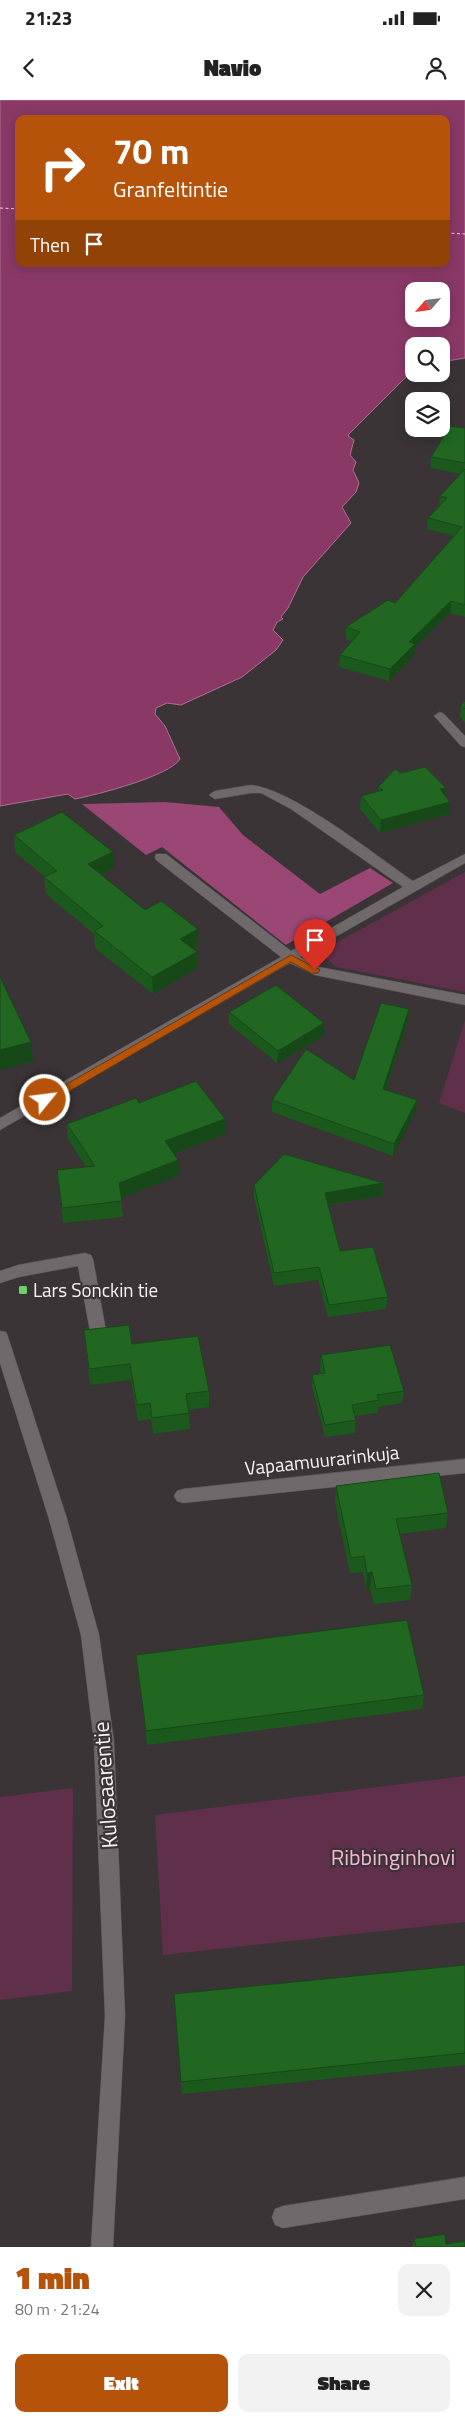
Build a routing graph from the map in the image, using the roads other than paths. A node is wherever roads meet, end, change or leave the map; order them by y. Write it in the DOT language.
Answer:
graph roads {
  1 [pos="440,716"];
  2 [pos="465,743"];
  3 [pos="216,795"];
  4 [pos="161,857"];
  5 [pos="465,858"];
  6 [pos="412,887"];
  7 [pos="291,958"];
  8 [pos="465,1000"];
  9 [pos="0,1125"];
  10 [pos="0,1277"];
  11 [pos="98,1331"];
  12 [pos="0,1337"];
  13 [pos="465,1466"];
  14 [pos="182,1496"];
  15 [pos="465,2188"];
  16 [pos="284,2217"];
  17 [pos="102,2247"];
  1 -- 2 [label="street"];
  3 -- 6 [label="street"];
  4 -- 7 [label="street"];
  5 -- 6 [label="street"];
  6 -- 7 [label="street"];
  7 -- 8 [label="street"];
  7 -- 9 [label="street"];
  10 -- 11 [label="street"];
  12 -- 17 [label="street, Kulosaarentie"];
  13 -- 14 [label="street, Vapaamuurarinkuja"];
  15 -- 16 [label="street"];
}
